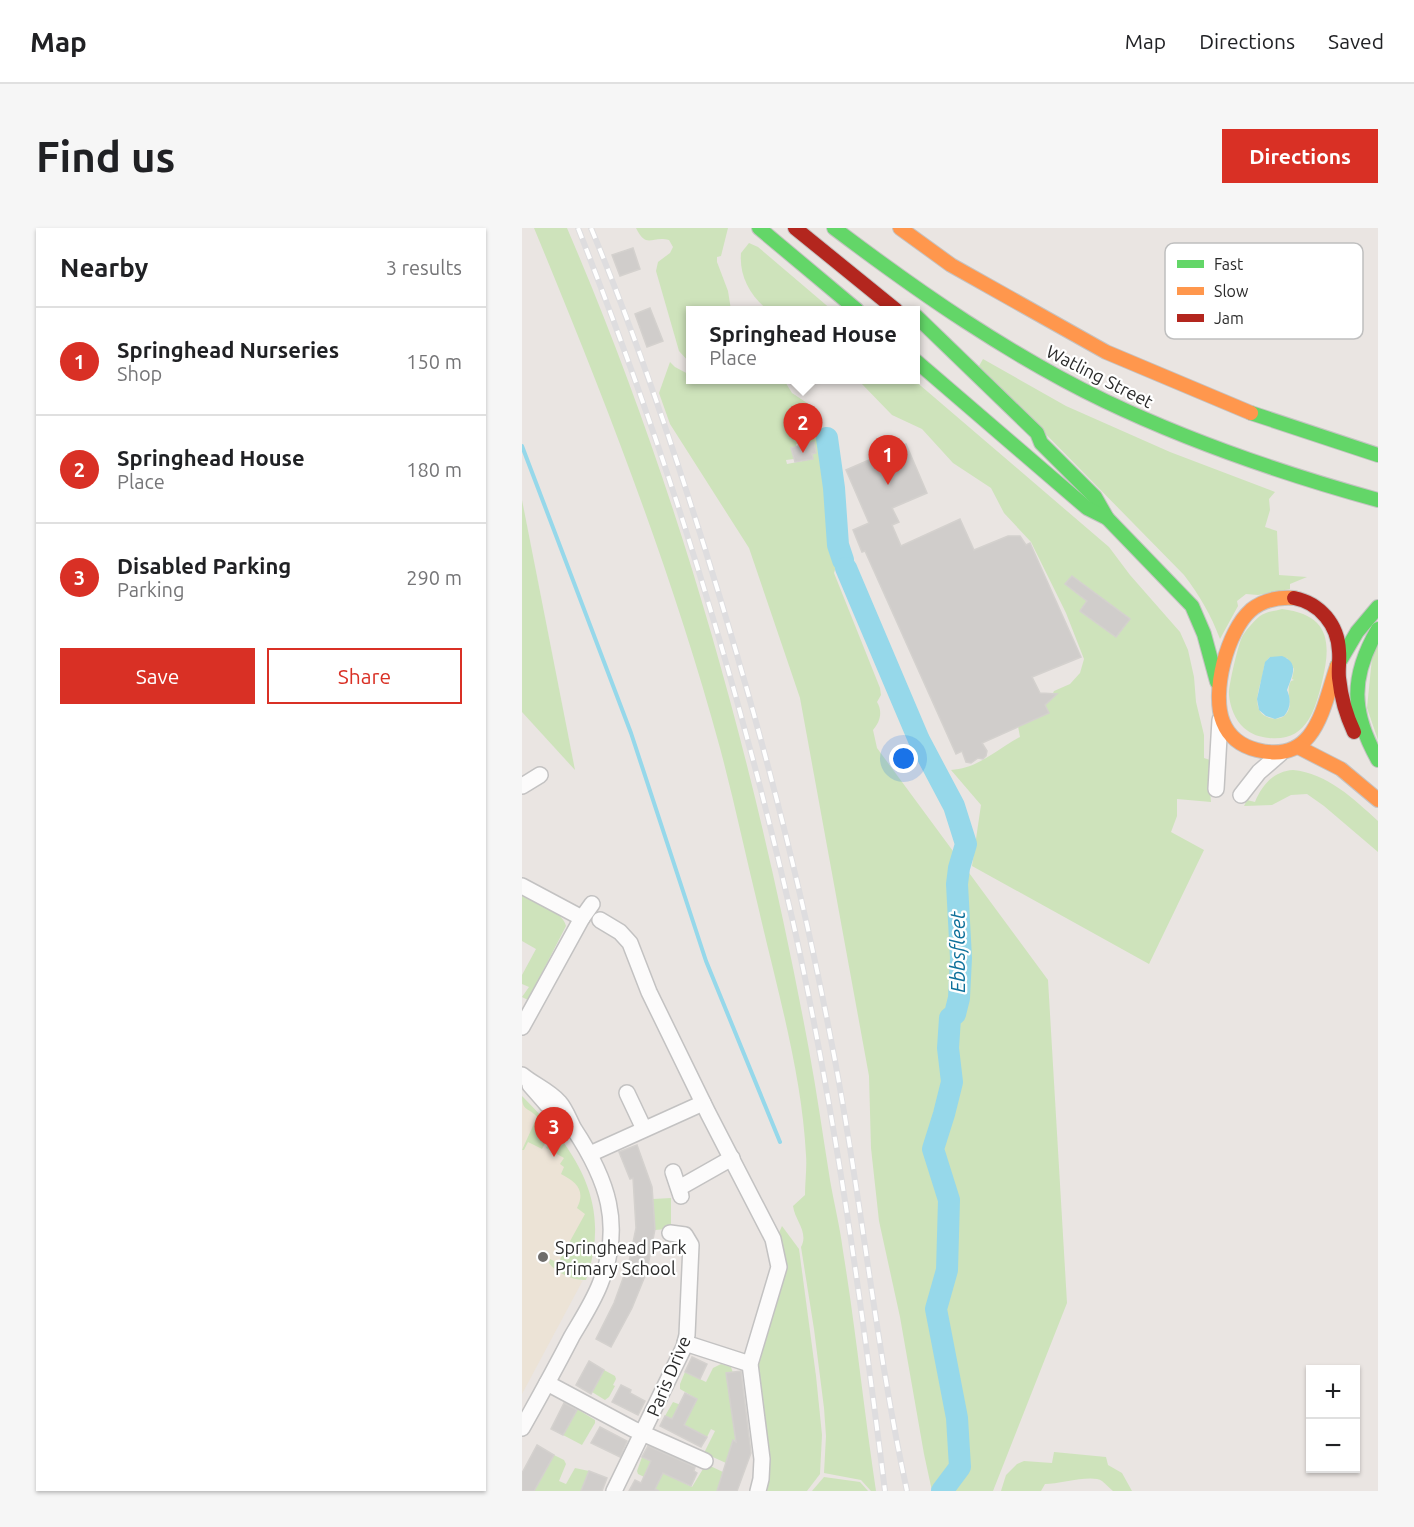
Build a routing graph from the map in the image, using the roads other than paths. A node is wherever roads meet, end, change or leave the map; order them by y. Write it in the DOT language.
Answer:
graph roads {
  1 [pos="759,228"];
  2 [pos="795,228"];
  3 [pos="810,228"];
  4 [pos="834,228"];
  5 [pos="900,228"];
  6 [pos="852,306"];
  7 [pos="891,306"];
  8 [pos="904,306"];
  9 [pos="920,320"];
  10 [pos="920,332"];
  11 [pos="920,365"];
  12 [pos="1041,443"];
  13 [pos="1378,455"];
  14 [pos="1378,500"];
  15 [pos="1107,518"];
  16 [pos="1378,607"];
  17 [pos="1378,629"];
  18 [pos="1337,666"];
  19 [pos="1218,688"];
  20 [pos="1220,719"];
  21 [pos="1298,747"];
  22 [pos="1281,753"];
  23 [pos="1378,760"];
  24 [pos="1378,771"];
  25 [pos="540,775"];
  26 [pos="522,786"];
  27 [pos="1216,789"];
  28 [pos="1241,795"];
  29 [pos="1378,800"];
  30 [pos="522,886"];
  31 [pos="592,904"];
  32 [pos="582,918"];
  33 [pos="600,920"];
  34 [pos="522,1028"];
  35 [pos="525,1078"];
  36 [pos="627,1093"];
  37 [pos="703,1103"];
  38 [pos="644,1130"];
  39 [pos="590,1154"];
  40 [pos="732,1158"];
  41 [pos="673,1172"];
  42 [pos="670,1233"];
  43 [pos="685,1343"];
  44 [pos="750,1364"];
  45 [pos="547,1383"];
  46 [pos="522,1428"];
  47 [pos="644,1433"];
  48 [pos="705,1461"];
  49 [pos="614,1491"];
  50 [pos="758,1491"];
  1 -- 6 [label="main road"];
  2 -- 7 [label="main road"];
  3 -- 8 [label="main road"];
  4 -- 14 [label="main road, Watling Street"];
  5 -- 13 [label="main road, Watling Street"];
  9 -- 12 [label="main road"];
  10 -- 12 [label="main road"];
  11 -- 15 [label="main road"];
  12 -- 15 [label="main road"];
  15 -- 19 [label="main road"];
  16 -- 18 [label="main road"];
  17 -- 23 [label="main road"];
  18 -- 19 [label="main road"];
  18 -- 21 [label="main road"];
  18 -- 24 [label="main road"];
  19 -- 20 [label="main road"];
  20 -- 22 [label="main road"];
  20 -- 27 [label="street"];
  21 -- 22 [label="main road"];
  21 -- 29 [label="main road"];
  22 -- 28 [label="street"];
  25 -- 26 [label="street"];
  30 -- 32 [label="street"];
  31 -- 32 [label="street"];
  32 -- 34 [label="street"];
  33 -- 37 [label="street"];
  35 -- 39 [label="street"];
  36 -- 38 [label="street"];
  37 -- 38 [label="street"];
  37 -- 40 [label="street"];
  38 -- 39 [label="street"];
  39 -- 45 [label="street"];
  40 -- 41 [label="street"];
  40 -- 44 [label="street"];
  42 -- 43 [label="street, Paris Drive"];
  43 -- 44 [label="street"];
  43 -- 47 [label="street, Paris Drive"];
  44 -- 50 [label="street"];
  45 -- 46 [label="street"];
  45 -- 47 [label="street"];
  47 -- 48 [label="street"];
  47 -- 49 [label="street, Paris Drive"];
}
